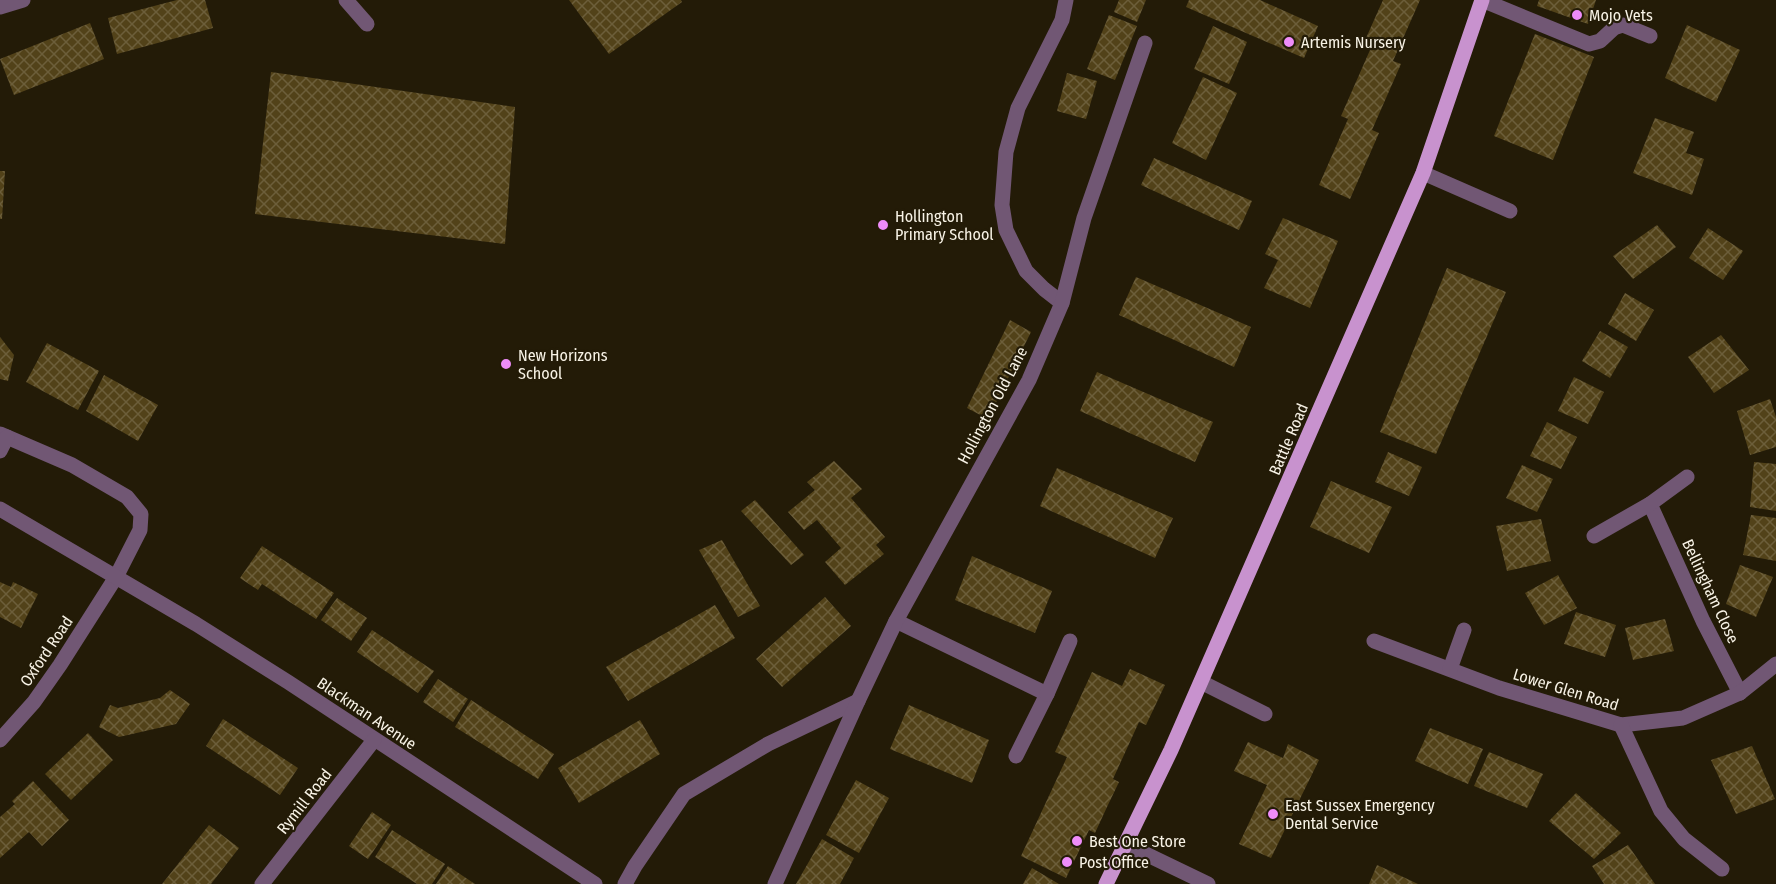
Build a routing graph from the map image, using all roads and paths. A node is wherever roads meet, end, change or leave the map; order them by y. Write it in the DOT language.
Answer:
graph roads {
  1 [pos="23,0"];
  2 [pos="346,0"];
  3 [pos="1066,0"];
  4 [pos="1482,0"];
  5 [pos="0,7"];
  6 [pos="367,24"];
  7 [pos="1650,36"];
  8 [pos="1145,43"];
  9 [pos="1422,173"];
  10 [pos="1510,211"];
  11 [pos="1062,303"];
  12 [pos="2,441"];
  13 [pos="1687,477"];
  14 [pos="1650,504"];
  15 [pos="0,509"];
  16 [pos="1594,536"];
  17 [pos="116,577"];
  18 [pos="896,621"];
  19 [pos="1464,630"];
  20 [pos="1374,640"];
  21 [pos="1071,641"];
  22 [pos="1776,664"];
  23 [pos="1450,669"];
  24 [pos="1201,682"];
  25 [pos="1740,693"];
  26 [pos="1047,694"];
  27 [pos="858,700"];
  28 [pos="1265,714"];
  29 [pos="1621,725"];
  30 [pos="0,740"];
  31 [pos="374,740"];
  32 [pos="1016,756"];
  33 [pos="1125,844"];
  34 [pos="1722,869"];
  35 [pos="262,884"];
  36 [pos="595,884"];
  37 [pos="625,884"];
  38 [pos="775,884"];
  39 [pos="1106,884"];
  40 [pos="1208,884"];
  1 -- 5 [label="street"];
  2 -- 6 [label="street"];
  3 -- 11 [label="street"];
  4 -- 7 [label="street"];
  4 -- 9 [label="main road, Battle Road"];
  8 -- 11 [label="street, Hollington Old Lane"];
  9 -- 10 [label="street"];
  9 -- 24 [label="main road, Battle Road"];
  11 -- 18 [label="street, Hollington Old Lane"];
  12 -- 17 [label="street"];
  13 -- 14 [label="street"];
  14 -- 16 [label="street"];
  14 -- 25 [label="street, Bellingham Close"];
  15 -- 17 [label="street, Blackman Avenue"];
  17 -- 30 [label="street, Oxford Road"];
  17 -- 31 [label="street, Blackman Avenue"];
  18 -- 26 [label="street"];
  18 -- 27 [label="street, Hollington Old Lane"];
  19 -- 23 [label="street"];
  20 -- 23 [label="street, Lower Glen Road"];
  21 -- 26 [label="street"];
  22 -- 25 [label="street, Lower Glen Road"];
  23 -- 29 [label="street, Lower Glen Road"];
  24 -- 28 [label="street"];
  24 -- 33 [label="main road, Battle Road"];
  25 -- 29 [label="street, Lower Glen Road"];
  26 -- 32 [label="street"];
  27 -- 37 [label="street"];
  27 -- 38 [label="street, Hollington Old Lane"];
  29 -- 34 [label="street"];
  31 -- 35 [label="street, Rymill Road"];
  31 -- 36 [label="street, Blackman Avenue"];
  33 -- 39 [label="main road, Battle Road"];
  33 -- 40 [label="street"];
}
